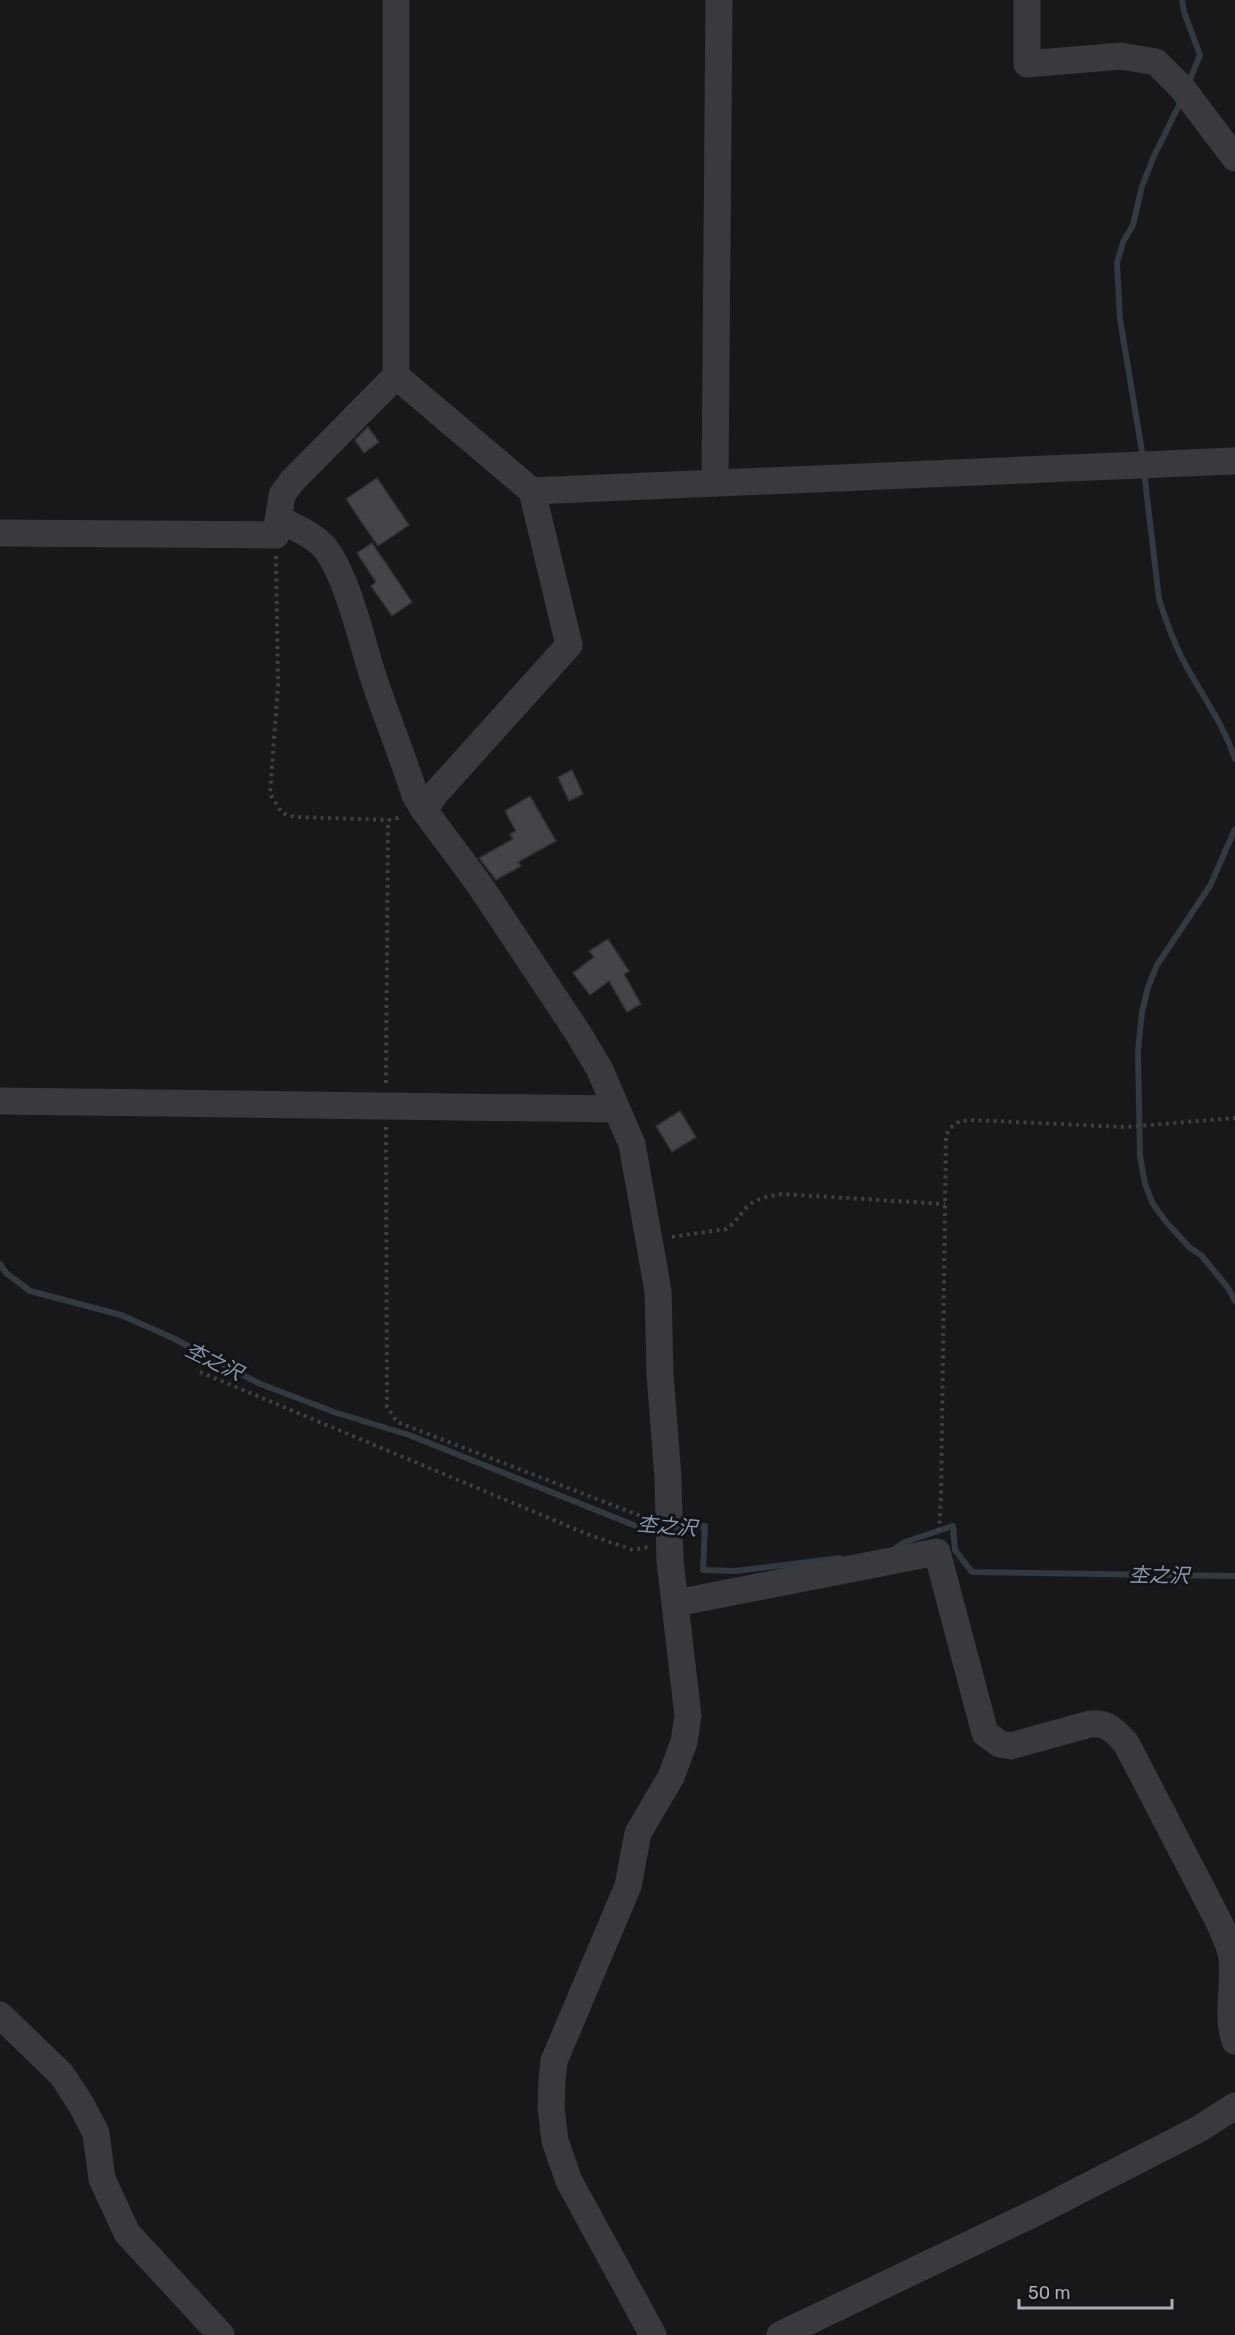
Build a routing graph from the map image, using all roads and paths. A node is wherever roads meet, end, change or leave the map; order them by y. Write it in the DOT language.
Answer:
graph roads {
  1 [pos="396,0"];
  2 [pos="719,0"];
  3 [pos="1027,0"];
  4 [pos="1235,158"];
  5 [pos="396,376"];
  6 [pos="1235,461"];
  7 [pos="715,483"];
  8 [pos="532,490"];
  9 [pos="277,527"];
  10 [pos="0,533"];
  11 [pos="424,810"];
  12 [pos="388,820"];
  13 [pos="0,1101"];
  14 [pos="386,1107"];
  15 [pos="615,1110"];
  16 [pos="1235,1118"];
  17 [pos="945,1204"];
  18 [pos="650,1240"];
  19 [pos="200,1372"];
  20 [pos="669,1521"];
  21 [pos="670,1549"];
  22 [pos="937,1552"];
  23 [pos="676,1603"];
  24 [pos="0,2015"];
  25 [pos="1235,2040"];
  26 [pos="1235,2106"];
  27 [pos="221,2335"];
  28 [pos="653,2335"];
  29 [pos="780,2335"];
  1 -- 5 [label="street"];
  2 -- 7 [label="street"];
  3 -- 4 [label="street"];
  5 -- 8 [label="street"];
  5 -- 9 [label="street"];
  6 -- 7 [label="street"];
  7 -- 8 [label="street"];
  8 -- 11 [label="street"];
  9 -- 10 [label="street"];
  9 -- 11 [label="street"];
  9 -- 12 [label="path"];
  11 -- 12 [label="path"];
  11 -- 15 [label="street"];
  12 -- 14 [label="path"];
  13 -- 14 [label="street"];
  14 -- 15 [label="street"];
  14 -- 20 [label="path"];
  15 -- 18 [label="street"];
  16 -- 17 [label="path"];
  17 -- 18 [label="path"];
  17 -- 22 [label="path"];
  18 -- 20 [label="street"];
  19 -- 21 [label="path"];
  20 -- 21 [label="street"];
  21 -- 23 [label="street"];
  22 -- 23 [label="street"];
  22 -- 25 [label="street"];
  23 -- 28 [label="street"];
  24 -- 27 [label="street"];
  26 -- 29 [label="street"];
}
